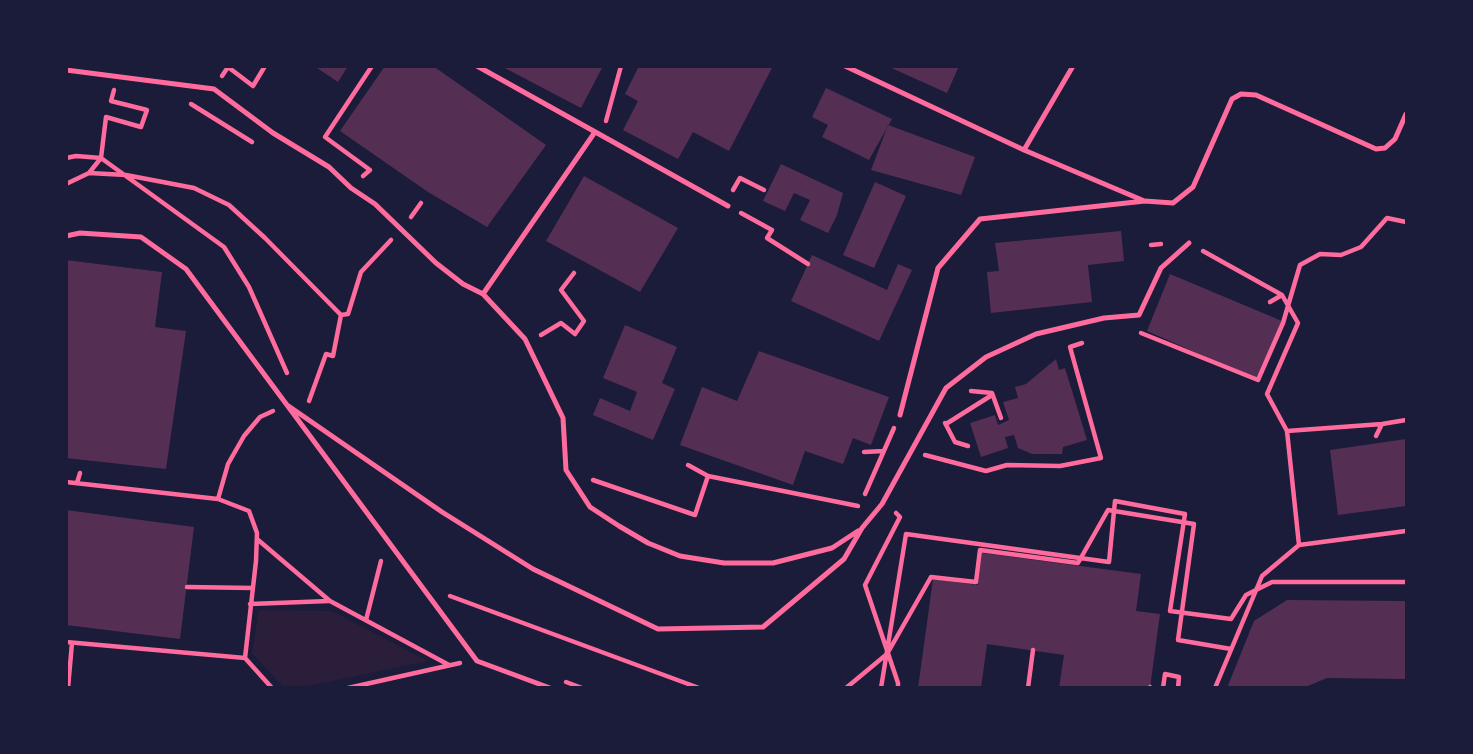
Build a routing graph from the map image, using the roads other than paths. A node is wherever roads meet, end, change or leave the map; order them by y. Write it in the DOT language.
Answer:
graph roads {
  1 [pos="477,66"];
  2 [pos="845,66"];
  3 [pos="1073,66"];
  4 [pos="66,70"];
  5 [pos="1406,114"];
  6 [pos="598,133"];
  7 [pos="1024,150"];
  8 [pos="1145,201"];
  9 [pos="728,206"];
  10 [pos="66,236"];
  11 [pos="1189,243"];
  12 [pos="483,294"];
  13 [pos="287,405"];
  14 [pos="900,415"];
  15 [pos="862,528"];
  16 [pos="550,688"];
  1 -- 6 [label="lane"];
  2 -- 7 [label="lane"];
  3 -- 7 [label="lane"];
  4 -- 12 [label="lane"];
  5 -- 8 [label="lane"];
  6 -- 9 [label="lane"];
  6 -- 12 [label="lane"];
  7 -- 8 [label="lane"];
  8 -- 14 [label="lane"];
  10 -- 13 [label="lane"];
  11 -- 15 [label="lane"];
  12 -- 15 [label="lane"];
  13 -- 15 [label="lane"];
  13 -- 16 [label="lane"];
}
